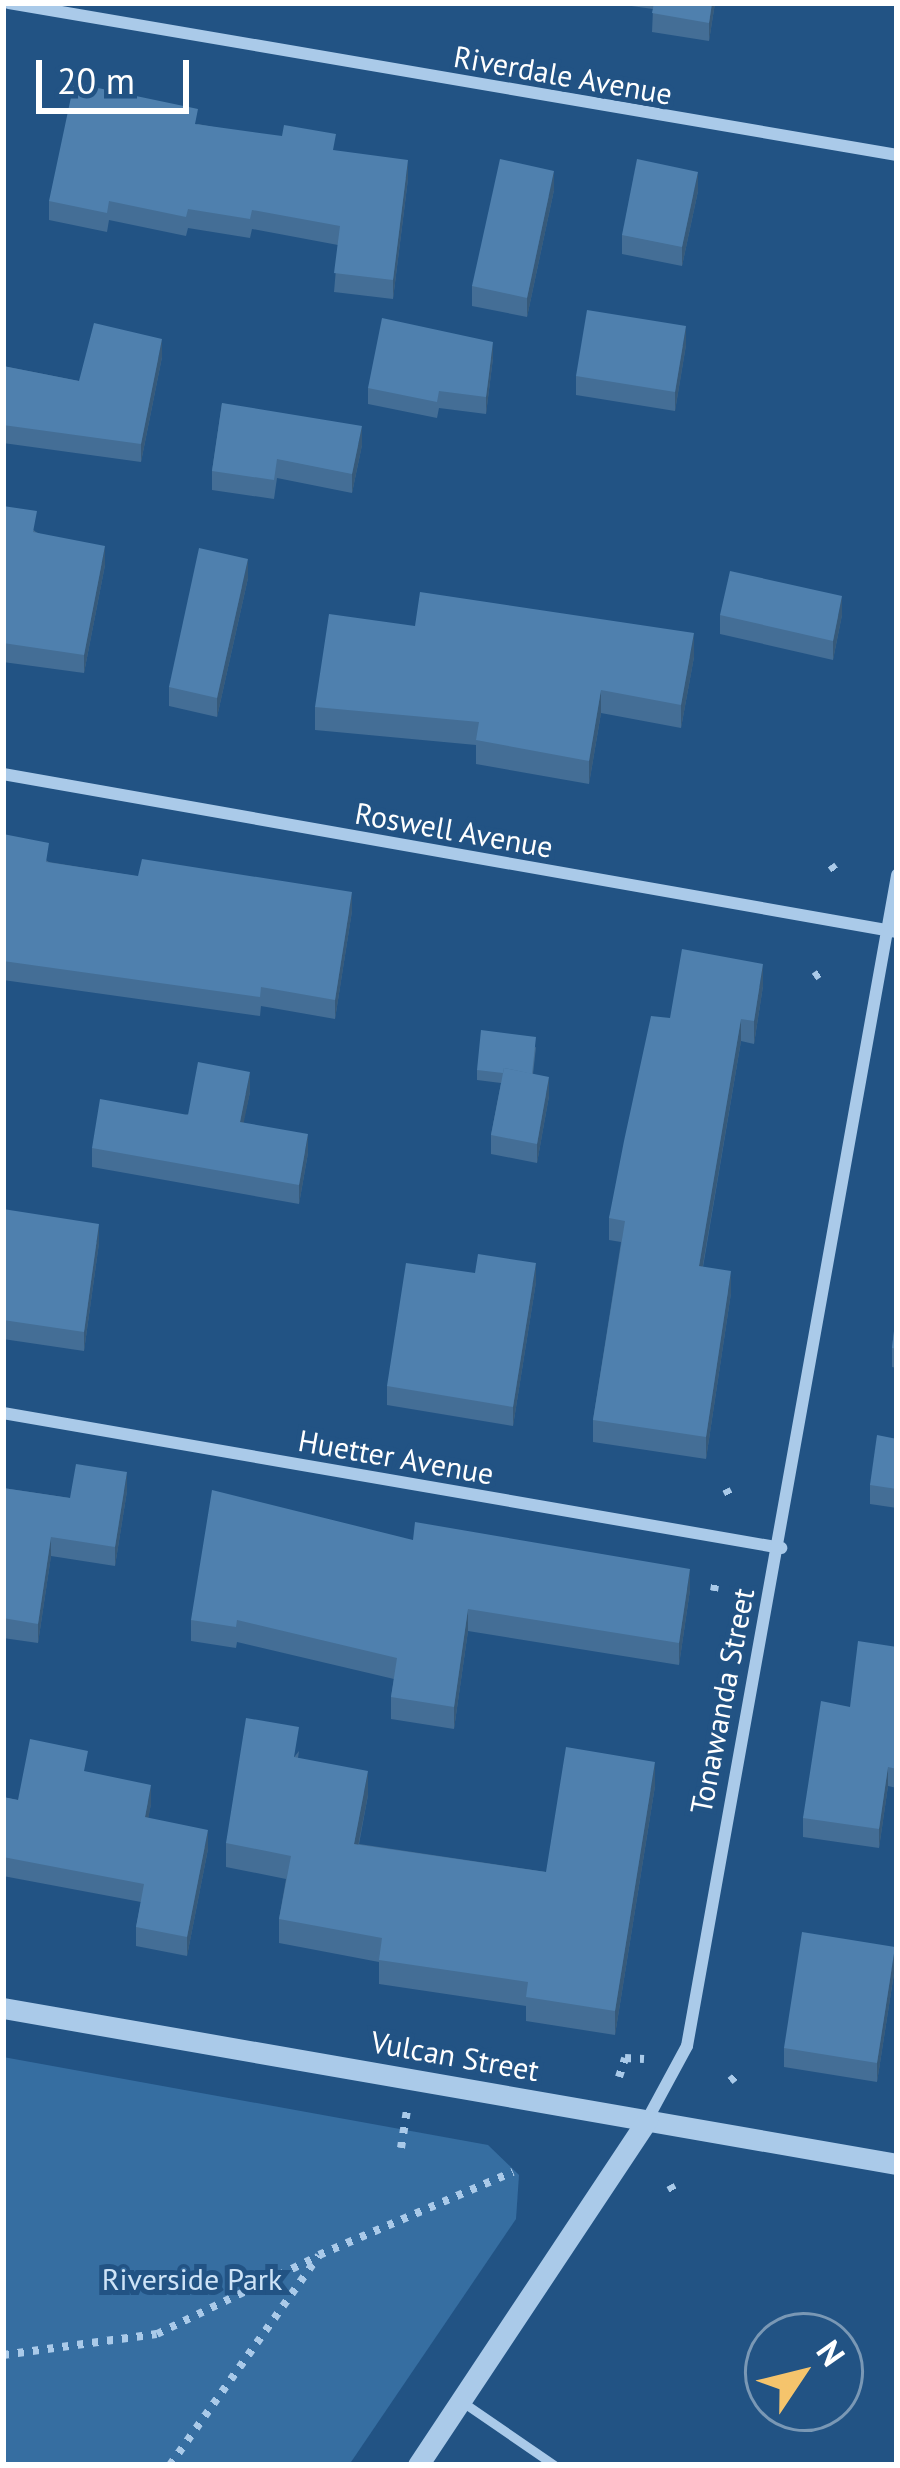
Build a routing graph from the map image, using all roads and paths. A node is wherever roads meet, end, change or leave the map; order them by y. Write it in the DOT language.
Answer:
graph roads {
  1 [pos="9,3"];
  2 [pos="897,155"];
  3 [pos="3,774"];
  4 [pos="831,865"];
  5 [pos="897,875"];
  6 [pos="839,876"];
  7 [pos="892,931"];
  8 [pos="826,969"];
  9 [pos="814,977"];
  10 [pos="3,1413"];
  11 [pos="781,1548"];
  12 [pos="3,2008"];
  13 [pos="644,2059"];
  14 [pos="741,2072"];
  15 [pos="619,2077"];
  16 [pos="730,2081"];
  17 [pos="647,2120"];
  18 [pos="403,2131"];
  19 [pos="401,2148"];
  20 [pos="897,2164"];
  21 [pos="513,2172"];
  22 [pos="670,2186"];
  23 [pos="676,2195"];
  24 [pos="319,2255"];
  25 [pos="3,2355"];
  26 [pos="461,2401"];
  27 [pos="170,2465"];
  28 [pos="418,2465"];
  29 [pos="554,2465"];
  1 -- 2 [label="street, Riverdale Avenue"];
  3 -- 7 [label="street, Roswell Avenue"];
  4 -- 6 [label="path"];
  5 -- 7 [label="street, Tonawanda Street"];
  7 -- 11 [label="street, Tonawanda Street"];
  8 -- 9 [label="path"];
  10 -- 11 [label="street, Huetter Avenue"];
  11 -- 17 [label="street, Tonawanda Street"];
  12 -- 17 [label="street, Vulcan Street"];
  13 -- 15 [label="path"];
  14 -- 16 [label="path"];
  17 -- 20 [label="street, Vulcan Street"];
  17 -- 26 [label="street, Tonawanda Street"];
  18 -- 19 [label="path"];
  21 -- 24 [label="path"];
  22 -- 23 [label="path"];
  24 -- 25 [label="path"];
  24 -- 27 [label="path"];
  26 -- 28 [label="street, Tonawanda Street"];
  26 -- 29 [label="lane"];
}
